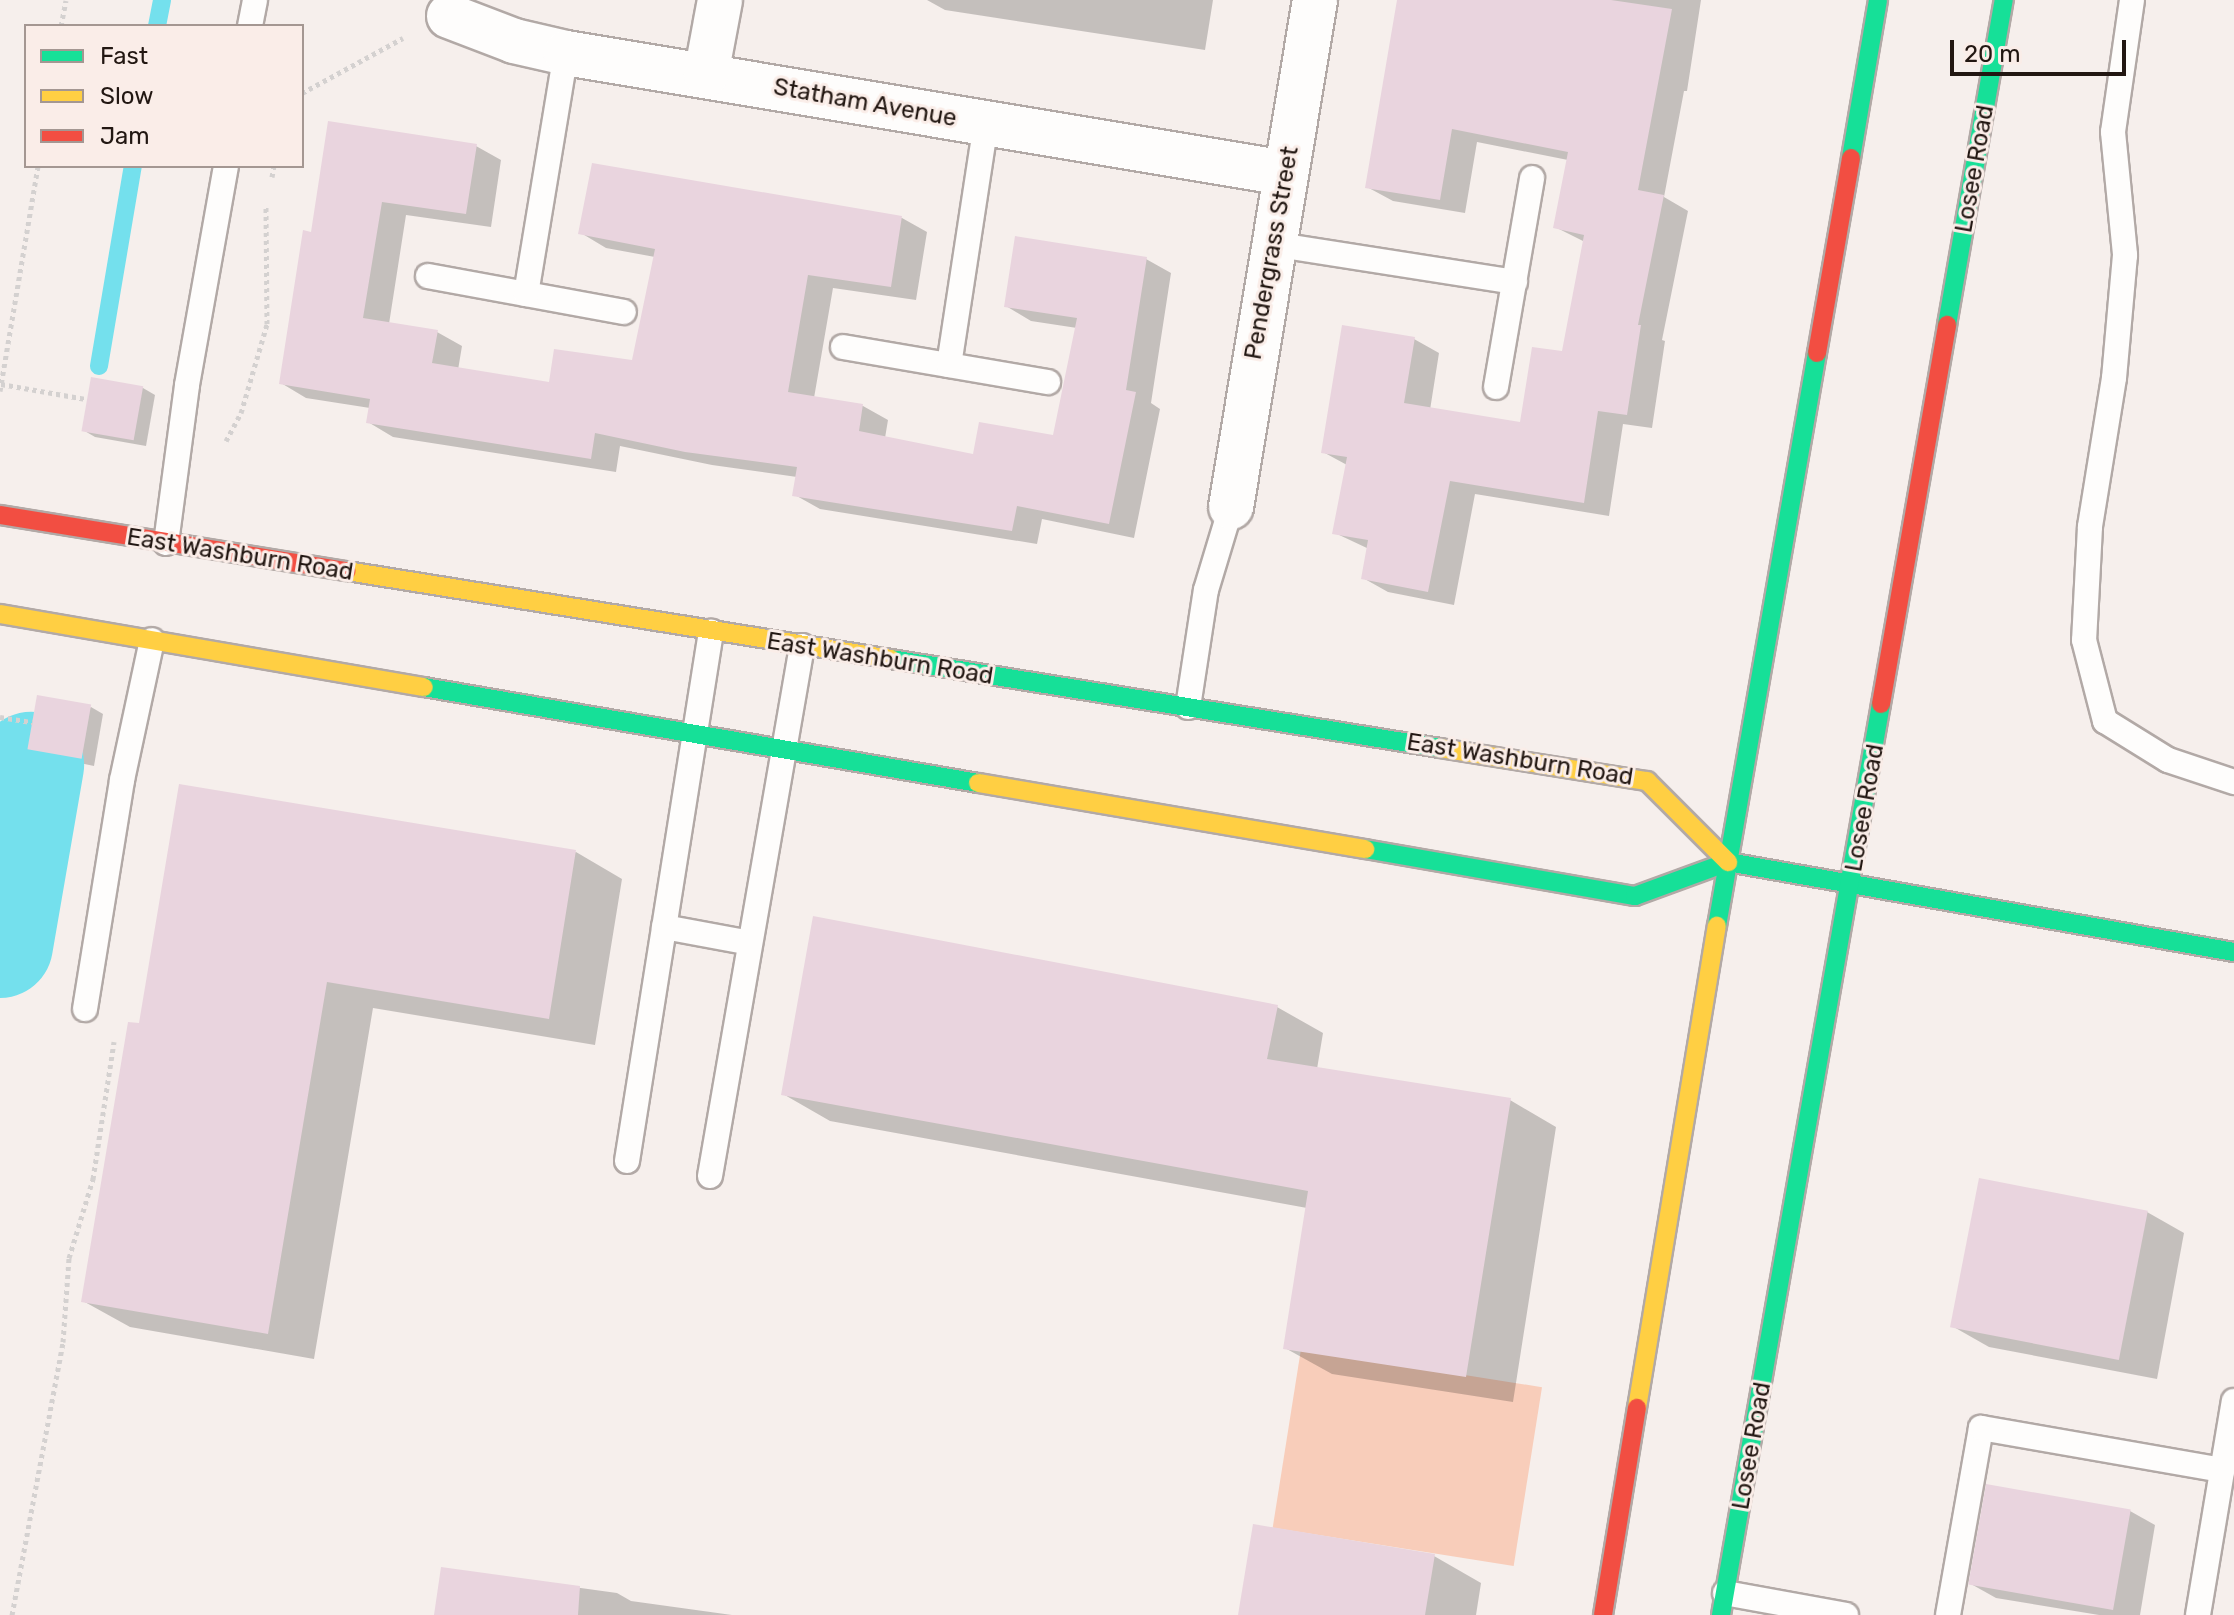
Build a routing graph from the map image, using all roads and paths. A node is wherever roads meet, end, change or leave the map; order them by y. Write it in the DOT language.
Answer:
graph roads {
  1 [pos="66,0"];
  2 [pos="255,0"];
  3 [pos="720,0"];
  4 [pos="1315,0"];
  5 [pos="1878,0"];
  6 [pos="2004,0"];
  7 [pos="2132,0"];
  8 [pos="449,16"];
  9 [pos="61,24"];
  10 [pos="250,24"];
  11 [pos="566,53"];
  12 [pos="706,75"];
  13 [pos="304,92"];
  14 [pos="986,124"];
  15 [pos="38,168"];
  16 [pos="226,168"];
  17 [pos="274,168"];
  18 [pos="1285,173"];
  19 [pos="1532,178"];
  20 [pos="269,190"];
  21 [pos="266,202"];
  22 [pos="1272,244"];
  23 [pos="428,276"];
  24 [pos="1515,282"];
  25 [pos="526,294"];
  26 [pos="624,312"];
  27 [pos="843,347"];
  28 [pos="949,365"];
  29 [pos="1048,382"];
  30 [pos="1,387"];
  31 [pos="1496,387"];
  32 [pos="86,399"];
  33 [pos="218,456"];
  34 [pos="1231,507"];
  35 [pos="0,515"];
  36 [pos="166,543"];
  37 [pos="0,614"];
  38 [pos="711,632"];
  39 [pos="152,640"];
  40 [pos="802,646"];
  41 [pos="1188,707"];
  42 [pos="0,717"];
  43 [pos="33,722"];
  44 [pos="695,732"];
  45 [pos="784,748"];
  46 [pos="2234,782"];
  47 [pos="1728,862"];
  48 [pos="1852,886"];
  49 [pos="664,927"];
  50 [pos="750,943"];
  51 [pos="2234,952"];
  52 [pos="85,1009"];
  53 [pos="116,1029"];
  54 [pos="627,1161"];
  55 [pos="710,1176"];
  56 [pos="2234,1401"];
  57 [pos="2222,1470"];
  58 [pos="1723,1604"];
  59 [pos="12,1615"];
  60 [pos="1603,1615"];
  61 [pos="1846,1615"];
  62 [pos="1948,1615"];
  63 [pos="2198,1615"];
  1 -- 9 [label="path"];
  2 -- 10 [label="lane"];
  3 -- 12 [label="street"];
  4 -- 18 [label="street, Pendergrass Street"];
  5 -- 47 [label="street"];
  6 -- 48 [label="street, Losee Road"];
  7 -- 46 [label="lane"];
  8 -- 11 [label="street, Statham Avenue"];
  8 -- 13 [label="path"];
  11 -- 12 [label="street, Statham Avenue"];
  11 -- 25 [label="lane"];
  12 -- 14 [label="street, Statham Avenue"];
  14 -- 18 [label="street, Statham Avenue"];
  14 -- 28 [label="lane"];
  15 -- 30 [label="path"];
  16 -- 36 [label="lane"];
  17 -- 20 [label="path"];
  18 -- 22 [label="street, Pendergrass Street"];
  19 -- 24 [label="lane"];
  21 -- 33 [label="path"];
  22 -- 24 [label="lane"];
  22 -- 34 [label="street, Pendergrass Street"];
  23 -- 25 [label="lane"];
  24 -- 31 [label="lane"];
  25 -- 26 [label="lane"];
  27 -- 28 [label="lane"];
  28 -- 29 [label="lane"];
  30 -- 32 [label="path"];
  34 -- 41 [label="lane"];
  35 -- 36 [label="street, East Washburn Road"];
  36 -- 38 [label="street, East Washburn Road"];
  37 -- 39 [label="street"];
  38 -- 40 [label="street, East Washburn Road"];
  38 -- 44 [label="lane"];
  39 -- 44 [label="street"];
  39 -- 52 [label="lane"];
  40 -- 41 [label="street, East Washburn Road"];
  40 -- 45 [label="lane"];
  41 -- 47 [label="street, East Washburn Road"];
  42 -- 43 [label="path"];
  44 -- 45 [label="street"];
  44 -- 49 [label="lane"];
  45 -- 47 [label="street"];
  45 -- 50 [label="lane"];
  47 -- 48 [label="street"];
  47 -- 60 [label="street"];
  48 -- 51 [label="street"];
  48 -- 58 [label="street, Losee Road"];
  49 -- 50 [label="lane"];
  49 -- 54 [label="lane"];
  50 -- 55 [label="lane"];
  53 -- 59 [label="path"];
  56 -- 57 [label="lane"];
  57 -- 62 [label="lane"];
  57 -- 63 [label="lane"];
  58 -- 61 [label="lane"];
}
